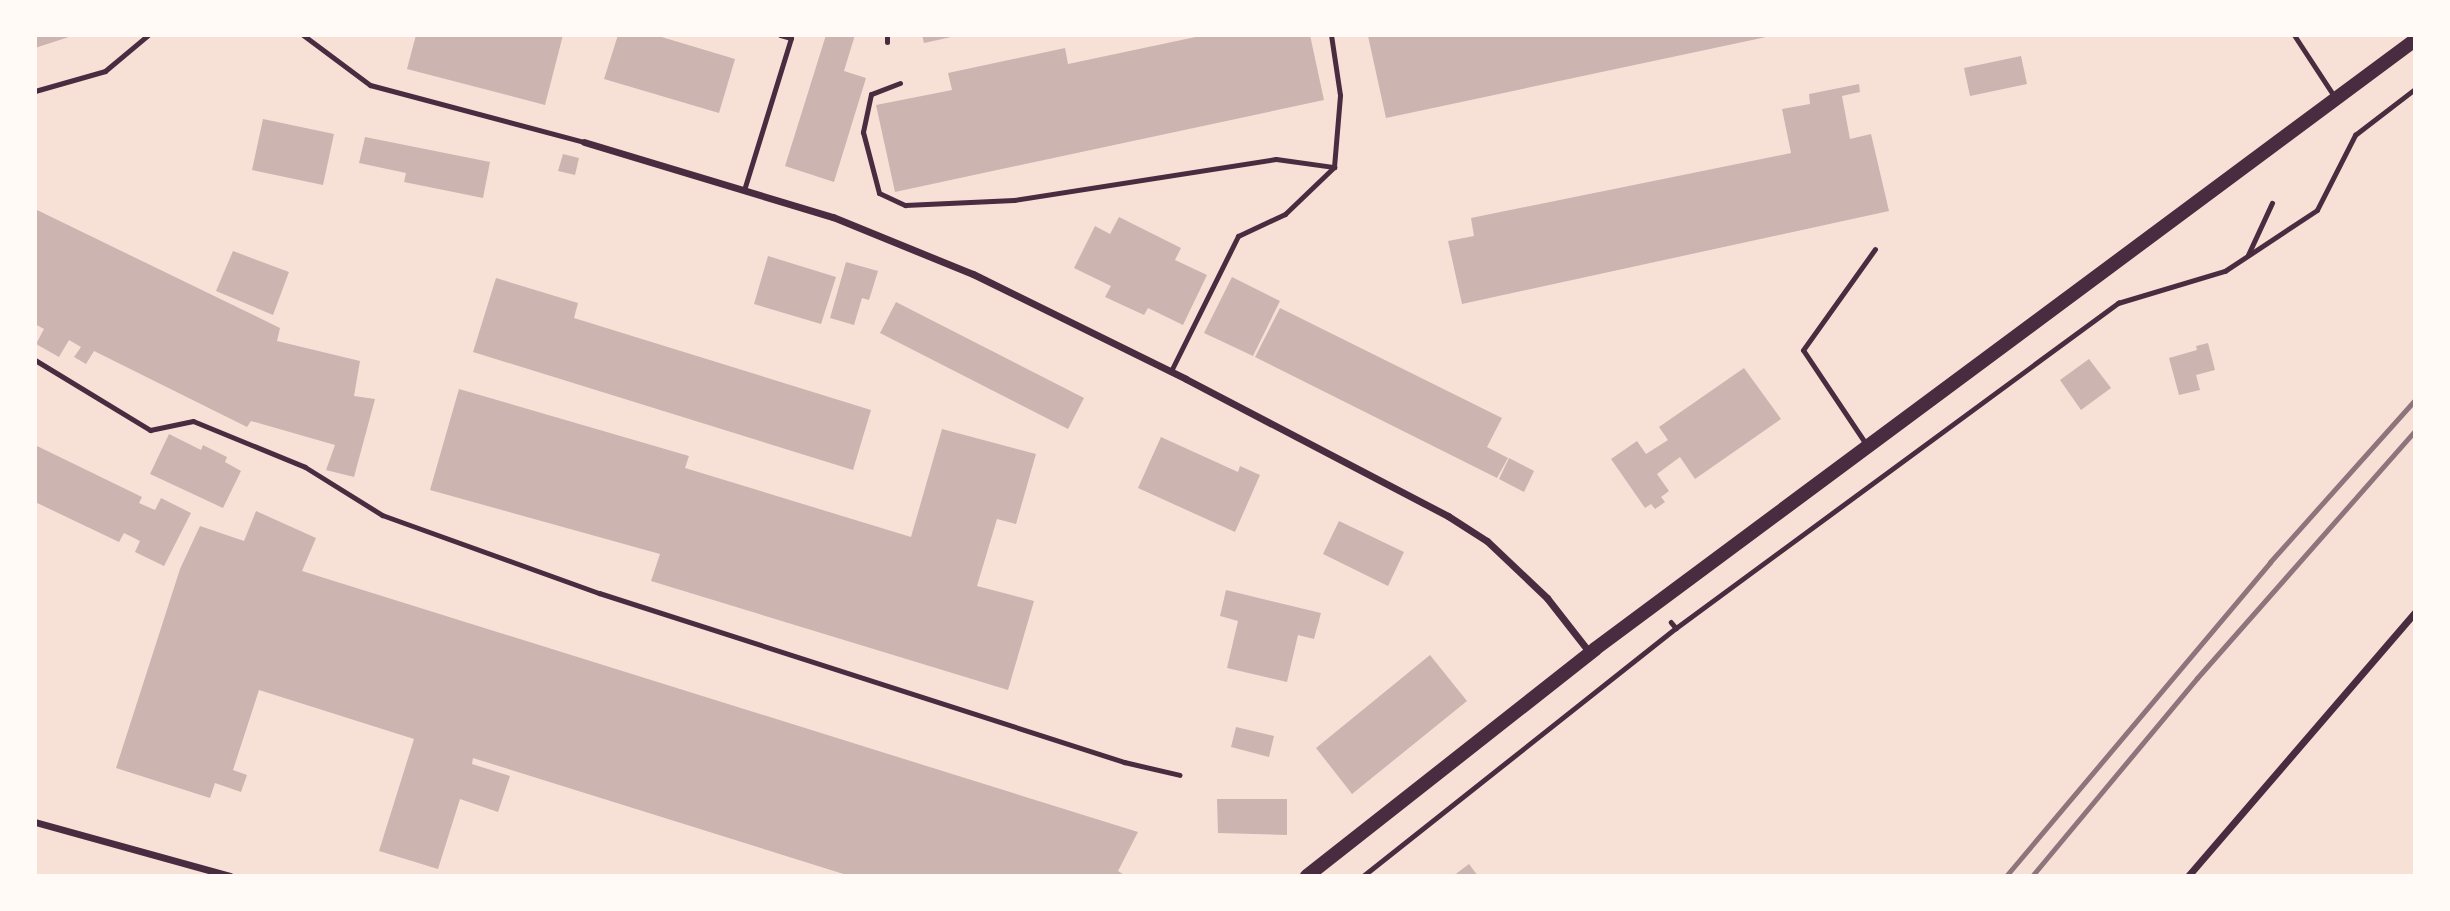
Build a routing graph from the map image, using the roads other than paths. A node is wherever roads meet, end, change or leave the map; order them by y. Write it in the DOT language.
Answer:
graph roads {
  1 [pos="148,35"];
  2 [pos="303,35"];
  3 [pos="780,35"];
  4 [pos="1331,35"];
  5 [pos="2294,35"];
  6 [pos="2415,40"];
  7 [pos="900,83"];
  8 [pos="35,91"];
  9 [pos="2336,99"];
  10 [pos="584,142"];
  11 [pos="1334,167"];
  12 [pos="744,190"];
  13 [pos="1875,249"];
  14 [pos="35,360"];
  15 [pos="1171,371"];
  16 [pos="1867,447"];
  17 [pos="2415,612"];
  18 [pos="1590,653"];
  19 [pos="1180,775"];
  20 [pos="35,822"];
  21 [pos="230,876"];
  22 [pos="1307,876"];
  23 [pos="2188,876"];
  1 -- 8 [label="lane"];
  2 -- 10 [label="lane"];
  3 -- 12 [label="lane"];
  4 -- 11 [label="lane"];
  5 -- 9 [label="lane"];
  6 -- 9 [label="main road"];
  7 -- 11 [label="lane"];
  9 -- 16 [label="main road"];
  10 -- 12 [label="street"];
  11 -- 15 [label="lane"];
  12 -- 15 [label="street"];
  13 -- 16 [label="lane"];
  14 -- 19 [label="lane"];
  15 -- 18 [label="street"];
  16 -- 18 [label="main road"];
  17 -- 23 [label="street"];
  18 -- 22 [label="main road"];
  20 -- 21 [label="street"];
}
